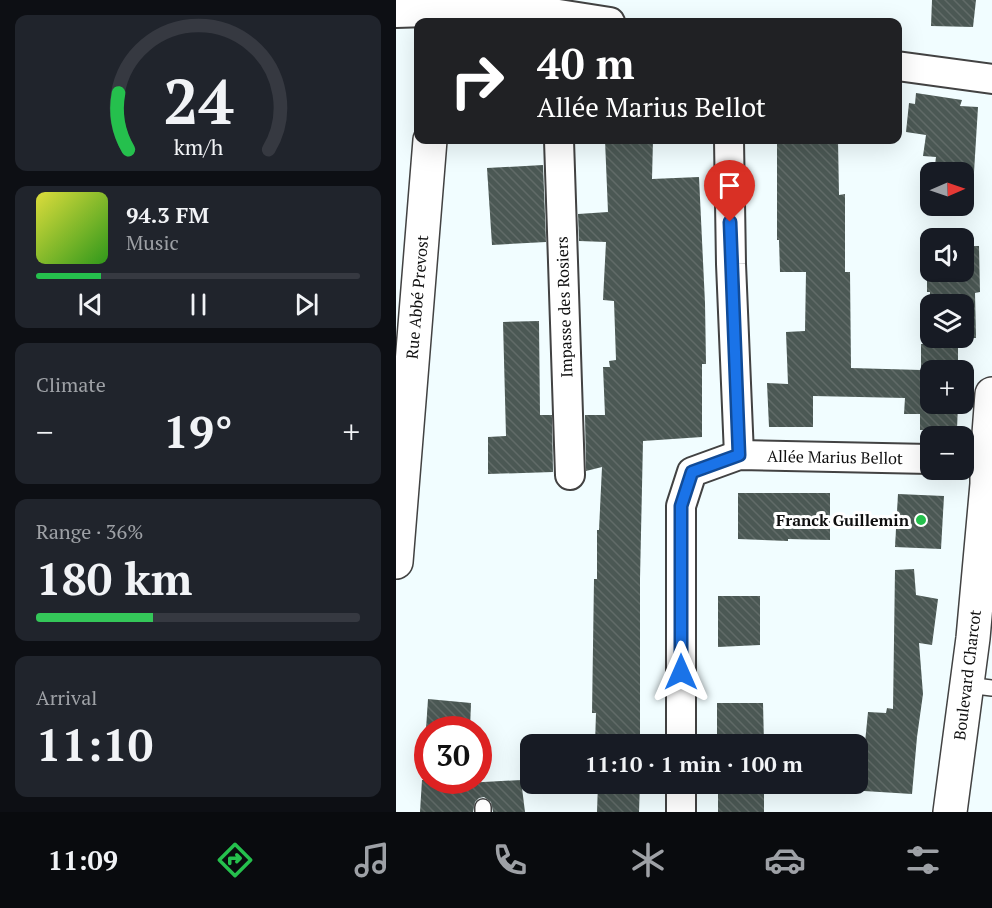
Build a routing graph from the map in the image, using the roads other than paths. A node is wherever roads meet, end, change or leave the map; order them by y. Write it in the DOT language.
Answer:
graph roads {
  1 [pos="440,11"];
  2 [pos="396,13"];
  3 [pos="554,18"];
  4 [pos="902,67"];
  5 [pos="992,79"];
  6 [pos="430,144"];
  7 [pos="559,144"];
  8 [pos="729,144"];
  9 [pos="992,394"];
  10 [pos="739,455"];
  11 [pos="920,459"];
  12 [pos="981,460"];
  13 [pos="570,475"];
  14 [pos="396,562"];
  15 [pos="979,687"];
  16 [pos="681,734"];
  17 [pos="681,794"];
  18 [pos="681,812"];
  19 [pos="950,812"];
  1 -- 2 [label="street"];
  1 -- 3 [label="street"];
  4 -- 5 [label="street"];
  6 -- 14 [label="street, Rue Abbé Prevost"];
  7 -- 13 [label="street, Impasse des Rosiers"];
  8 -- 10 [label="street"];
  9 -- 12 [label="street, Boulevard Charcot"];
  10 -- 11 [label="street, Allée Marius Bellot"];
  10 -- 16 [label="street, Allée Marius Bellot"];
  12 -- 15 [label="street, Boulevard Charcot"];
  15 -- 19 [label="street, Boulevard Charcot"];
  17 -- 18 [label="street"];
}
